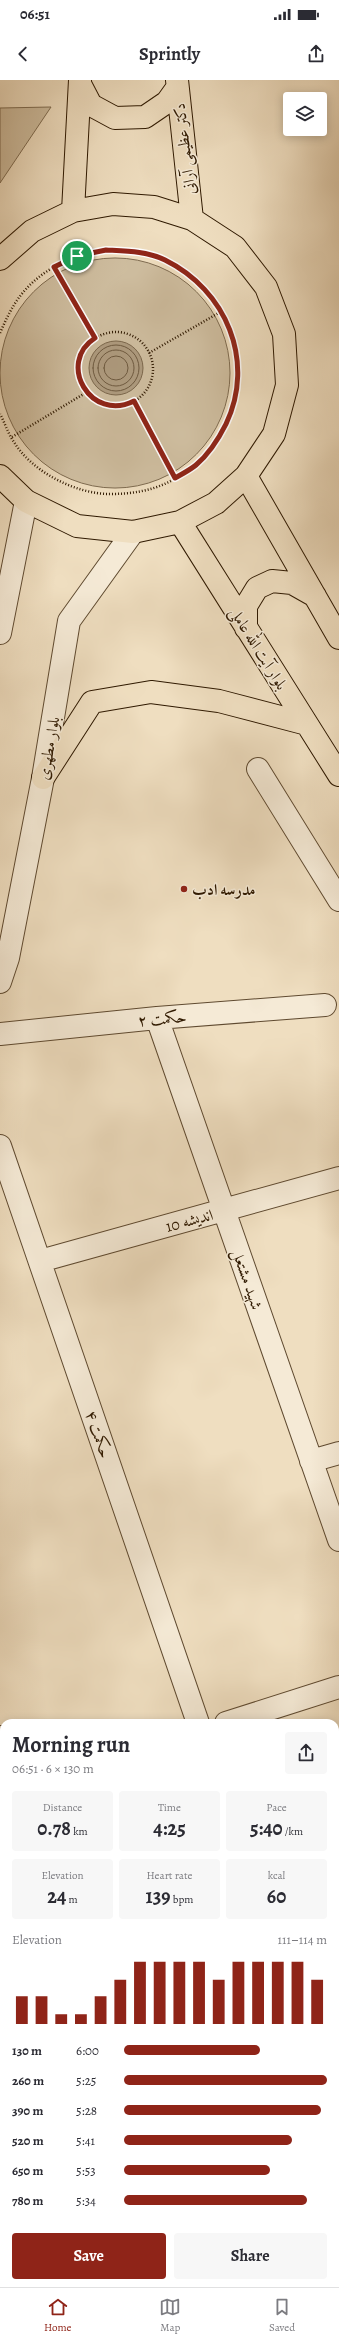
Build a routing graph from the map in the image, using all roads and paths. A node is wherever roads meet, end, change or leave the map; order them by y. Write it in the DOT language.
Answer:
graph roads {
  1 [pos="80,82"];
  2 [pos="177,84"];
  3 [pos="73,212"];
  4 [pos="192,219"];
  5 [pos="0,259"];
  6 [pos="54,267"];
  7 [pos="222,311"];
  8 [pos="0,333"];
  9 [pos="95,338"];
  10 [pos="149,353"];
  11 [pos="87,392"];
  12 [pos="134,401"];
  13 [pos="0,414"];
  14 [pos="12,437"];
  15 [pos="0,476"];
  16 [pos="246,476"];
  17 [pos="175,478"];
  18 [pos="26,501"];
  19 [pos="180,522"];
  20 [pos="133,532"];
  21 [pos="315,596"];
  22 [pos="246,628"];
  23 [pos="0,633"];
  24 [pos="339,638"];
  25 [pos="307,724"];
  26 [pos="258,769"];
  27 [pos="339,775"];
  28 [pos="43,778"];
  29 [pos="339,900"];
  30 [pos="0,982"];
  31 [pos="325,1005"];
  32 [pos="157,1018"];
  33 [pos="0,1034"];
  34 [pos="0,1146"];
  35 [pos="339,1178"];
  36 [pos="224,1210"];
  37 [pos="40,1260"];
  38 [pos="339,1453"];
  39 [pos="311,1461"];
  40 [pos="339,1540"];
  41 [pos="339,1687"];
  42 [pos="197,1719"];
  43 [pos="239,1719"];
  1 -- 2 [label="main road"];
  1 -- 3 [label="main road"];
  2 -- 4 [label="main road, دکتر عظیمی آرانی"];
  3 -- 4 [label="main road"];
  3 -- 5 [label="main road"];
  4 -- 16 [label="main road"];
  6 -- 7 [label="path"];
  6 -- 8 [label="path"];
  6 -- 9 [label="path"];
  7 -- 10 [label="path"];
  7 -- 17 [label="path"];
  9 -- 10 [label="path"];
  9 -- 11 [label="path"];
  10 -- 12 [label="path"];
  11 -- 12 [label="path"];
  11 -- 14 [label="path"];
  12 -- 17 [label="path"];
  13 -- 14 [label="path"];
  14 -- 17 [label="path"];
  15 -- 18 [label="main road"];
  16 -- 19 [label="main road"];
  16 -- 21 [label="main road"];
  18 -- 20 [label="main road"];
  18 -- 23 [label="street"];
  19 -- 20 [label="main road"];
  19 -- 22 [label="main road, بلوار آیت‌ الله عاملی"];
  20 -- 28 [label="street, بلوار مطهری"];
  21 -- 22 [label="main road"];
  21 -- 24 [label="main road"];
  22 -- 25 [label="main road, بلوار آیت‌ الله عاملی"];
  25 -- 27 [label="main road, بلوار آیت‌ الله عاملی"];
  25 -- 28 [label="main road"];
  26 -- 29 [label="street"];
  28 -- 30 [label="street, بلوار مطهری"];
  31 -- 32 [label="street, حکمت ۲"];
  32 -- 33 [label="street, حکمت ۲"];
  32 -- 36 [label="street, شهید مشتعل"];
  34 -- 37 [label="street, حکمت ۴"];
  35 -- 36 [label="street, اندیشه 10"];
  36 -- 37 [label="street, اندیشه 10"];
  36 -- 39 [label="street, شهید مشتعل"];
  37 -- 42 [label="street, حکمت ۴"];
  38 -- 39 [label="street"];
  39 -- 40 [label="street, شهید مشتعل"];
  41 -- 43 [label="street"];
}
